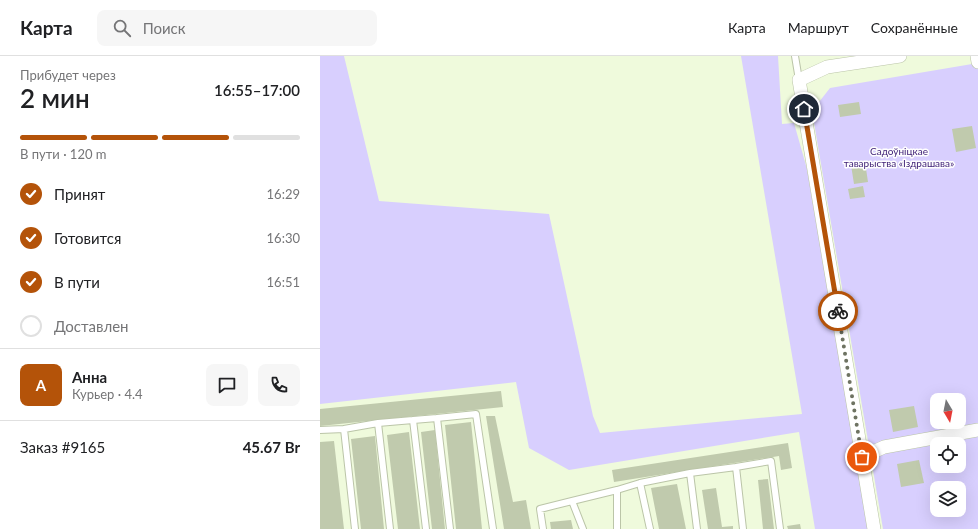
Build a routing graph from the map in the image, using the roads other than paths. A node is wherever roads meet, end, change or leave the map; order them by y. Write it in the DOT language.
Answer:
graph roads {
  1 [pos="795,56"];
  2 [pos="900,56"];
  3 [pos="977,56"];
  4 [pos="978,62"];
  5 [pos="799,80"];
  6 [pos="437,418"];
  7 [pos="413,420"];
  8 [pos="378,423"];
  9 [pos="344,429"];
  10 [pos="320,430"];
  11 [pos="978,430"];
  12 [pos="862,457"];
  13 [pos="736,467"];
  14 [pos="690,473"];
  15 [pos="640,482"];
  16 [pos="616,490"];
  17 [pos="572,501"];
  18 [pos="355,529"];
  19 [pos="390,529"];
  20 [pos="426,529"];
  21 [pos="450,529"];
  22 [pos="493,529"];
  23 [pos="543,529"];
  24 [pos="583,529"];
  25 [pos="617,529"];
  26 [pos="650,529"];
  27 [pos="696,529"];
  28 [pos="743,529"];
  29 [pos="780,529"];
  30 [pos="874,529"];
  1 -- 5 [label="lane"];
  2 -- 5 [label="street"];
  3 -- 4 [label="street"];
  5 -- 12 [label="street"];
  6 -- 7 [label="lane"];
  6 -- 21 [label="lane"];
  6 -- 22 [label="lane"];
  7 -- 8 [label="lane"];
  7 -- 20 [label="lane"];
  8 -- 9 [label="lane"];
  8 -- 19 [label="lane"];
  9 -- 10 [label="lane"];
  9 -- 18 [label="lane"];
  11 -- 12 [label="street"];
  12 -- 30 [label="street"];
  13 -- 14 [label="lane"];
  13 -- 28 [label="lane"];
  13 -- 29 [label="lane"];
  14 -- 15 [label="lane"];
  14 -- 27 [label="lane"];
  15 -- 16 [label="lane"];
  15 -- 26 [label="lane"];
  16 -- 17 [label="lane"];
  16 -- 25 [label="lane"];
  17 -- 23 [label="lane"];
  17 -- 24 [label="lane"];
}
